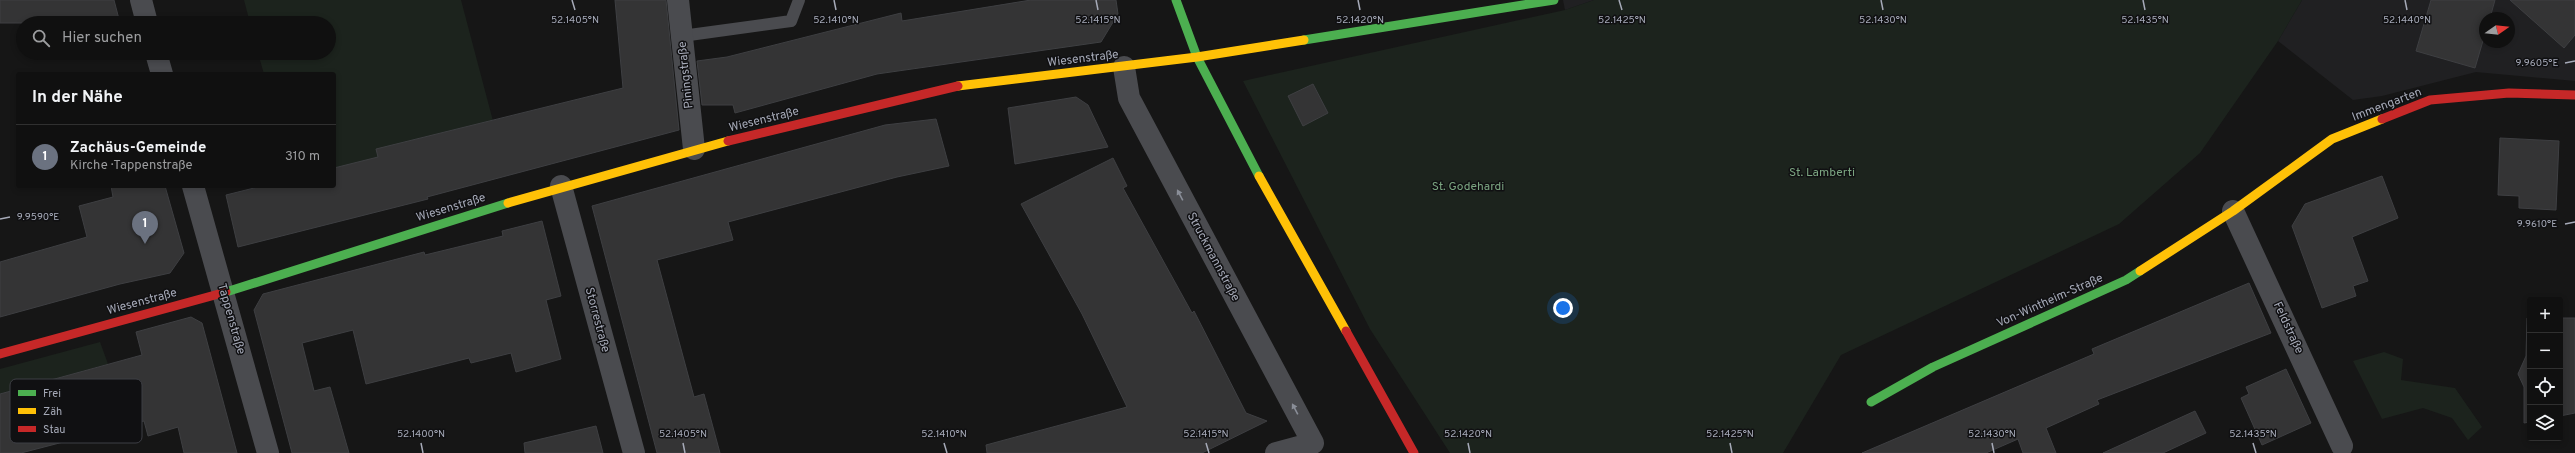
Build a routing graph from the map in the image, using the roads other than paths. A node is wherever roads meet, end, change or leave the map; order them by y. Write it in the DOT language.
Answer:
graph roads {
  1 [pos="140,0"];
  2 [pos="678,0"];
  3 [pos="799,0"];
  4 [pos="1176,0"];
  5 [pos="1554,0"];
  6 [pos="145,16"];
  7 [pos="682,36"];
  8 [pos="1197,58"];
  9 [pos="158,60"];
  10 [pos="1124,67"];
  11 [pos="161,72"];
  12 [pos="2575,95"];
  13 [pos="694,149"];
  14 [pos="561,186"];
  15 [pos="194,188"];
  16 [pos="2233,211"];
  17 [pos="224,292"];
  18 [pos="0,354"];
  19 [pos="1871,402"];
  20 [pos="2342,446"];
  21 [pos="1316,448"];
  22 [pos="268,453"];
  23 [pos="634,453"];
  24 [pos="1276,453"];
  25 [pos="1414,453"];
  1 -- 6 [label="street"];
  2 -- 7 [label="street, Piningstraße"];
  3 -- 7 [label="lane"];
  4 -- 8 [label="street"];
  5 -- 8 [label="street, Wiesenstraße"];
  7 -- 13 [label="street, Piningstraße"];
  8 -- 10 [label="street, Wiesenstraße"];
  8 -- 25 [label="street"];
  9 -- 11 [label="street"];
  10 -- 13 [label="street, Wiesenstraße"];
  21 -- 10 [label="street, Struckmannstraße, one-way"];
  12 -- 16 [label="street, Immengarten"];
  13 -- 14 [label="street, Wiesenstraße"];
  14 -- 17 [label="street, Wiesenstraße"];
  14 -- 23 [label="street, Storrestraße"];
  15 -- 17 [label="street, Tappenstraße"];
  16 -- 19 [label="street, Von-Wintheim-Straße"];
  16 -- 20 [label="street, Feldstraße"];
  17 -- 18 [label="street, Wiesenstraße"];
  17 -- 22 [label="street, Tappenstraße"];
  21 -- 24 [label="street"];
}
